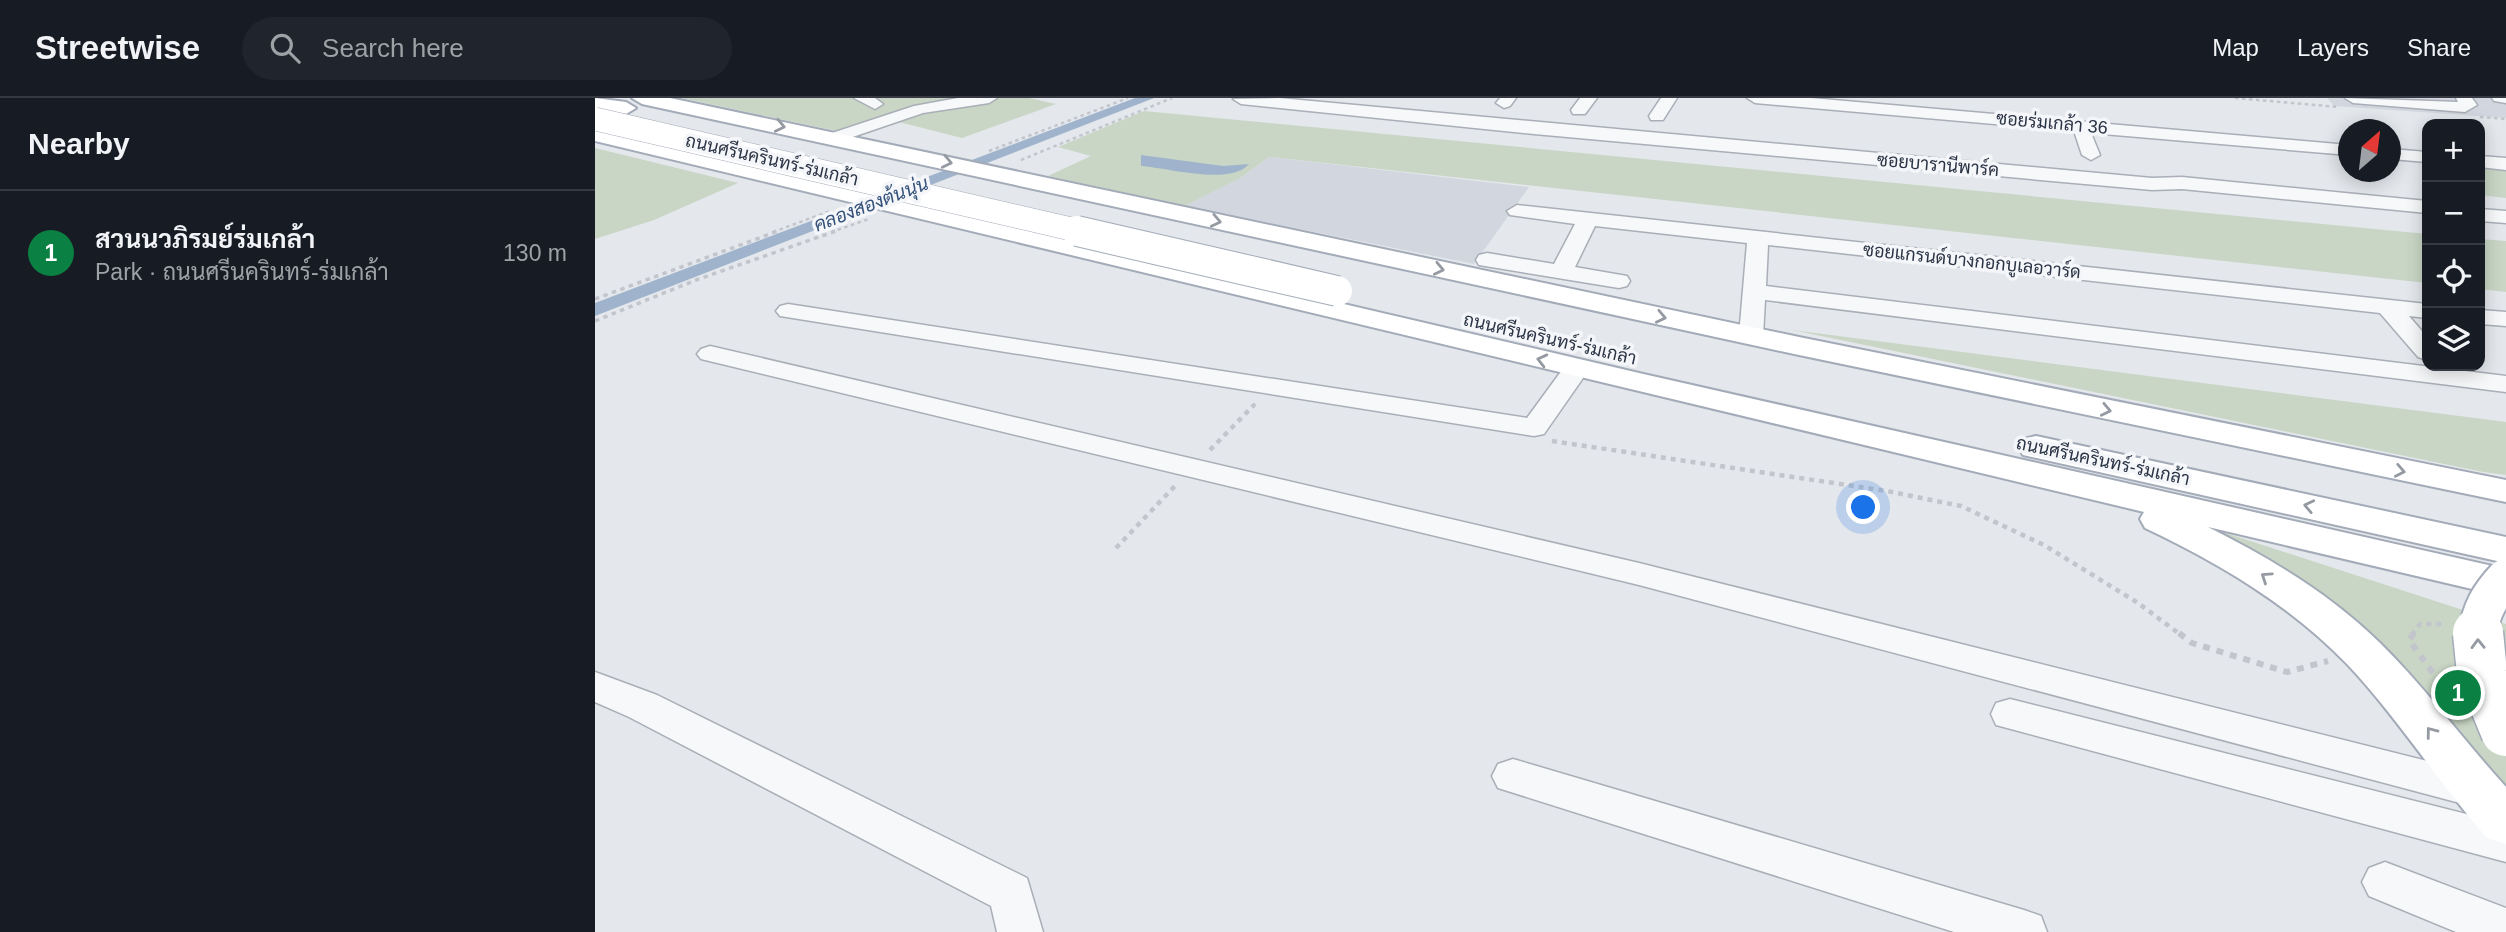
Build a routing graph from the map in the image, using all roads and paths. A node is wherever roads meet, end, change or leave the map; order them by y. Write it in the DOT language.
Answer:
graph roads {
  1 [pos="989,98"];
  2 [pos="1669,98"];
  3 [pos="1755,98"];
  4 [pos="2353,98"];
  5 [pos="2464,98"];
  6 [pos="2500,98"];
  7 [pos="1241,99"];
  8 [pos="2506,99"];
  9 [pos="873,100"];
  10 [pos="595,102"];
  11 [pos="634,103"];
  12 [pos="1910,111"];
  13 [pos="1745,116"];
  14 [pos="1657,117"];
  15 [pos="1997,118"];
  16 [pos="595,119"];
  17 [pos="882,122"];
  18 [pos="2080,125"];
  19 [pos="1911,130"];
  20 [pos="2173,133"];
  21 [pos="595,135"];
  22 [pos="2001,137"];
  23 [pos="842,139"];
  24 [pos="2275,143"];
  25 [pos="2338,149"];
  26 [pos="2091,155"];
  27 [pos="2187,155"];
  28 [pos="2401,155"];
  29 [pos="2422,157"];
  30 [pos="2485,162"];
  31 [pos="2292,164"];
  32 [pos="2506,164"];
  33 [pos="2401,171"];
  34 [pos="758,173"];
  35 [pos="2407,178"];
  36 [pos="2152,184"];
  37 [pos="1101,196"];
  38 [pos="2422,207"];
  39 [pos="1517,211"];
  40 [pos="2422,214"];
  41 [pos="2485,215"];
  42 [pos="2506,217"];
  43 [pos="1588,219"];
  44 [pos="1027,236"];
  45 [pos="1758,237"];
  46 [pos="1487,260"];
  47 [pos="1563,270"];
  48 [pos="1619,281"];
  49 [pos="1348,282"];
  50 [pos="1755,292"];
  51 [pos="2388,306"];
  52 [pos="2422,310"];
  53 [pos="788,312"];
  54 [pos="2485,317"];
  55 [pos="2506,319"];
  56 [pos="1751,336"];
  57 [pos="1799,346"];
  58 [pos="2422,346"];
  59 [pos="710,354"];
  60 [pos="1577,368"];
  61 [pos="2444,372"];
  62 [pos="1639,383"];
  63 [pos="2506,384"];
  64 [pos="1261,397"];
  65 [pos="2113,437"];
  66 [pos="1547,440"];
  67 [pos="1895,443"];
  68 [pos="2020,443"];
  69 [pos="1192,468"];
  70 [pos="2096,488"];
  71 [pos="2506,491"];
  72 [pos="2373,508"];
  73 [pos="2506,524"];
  74 [pos="1116,548"];
  75 [pos="2506,550"];
  76 [pos="2506,581"];
  77 [pos="2506,611"];
  78 [pos="2362,652"];
  79 [pos="595,686"];
  80 [pos="2010,714"];
  81 [pos="2506,731"];
  82 [pos="1513,776"];
  83 [pos="2475,790"];
  84 [pos="2506,822"];
  85 [pos="2506,842"];
  86 [pos="2385,882"];
  87 [pos="2506,930"];
  88 [pos="1020,932"];
  89 [pos="2024,932"];
  1 -- 17 [label="street"];
  2 -- 14 [label="street"];
  3 -- 12 [label="street, ซอยร่มเกล้า 36"];
  3 -- 13 [label="street"];
  4 -- 5 [label="street"];
  6 -- 8 [label="street"];
  7 -- 36 [label="street, ซอยบารานีพาร์ค"];
  9 -- 17 [label="street"];
  10 -- 11 [label="main road, ถนนศรีนครินทร์-ร่มเกล้า"];
  11 -- 23 [label="main road, ถนนศรีนครินทร์-ร่มเกล้า, one-way"];
  11 -- 49 [label="main road, ถนนศรีนครินทร์-ร่มเกล้า"];
  12 -- 15 [label="street, ซอยร่มเกล้า 36"];
  12 -- 19 [label="street"];
  15 -- 18 [label="street, ซอยร่มเกล้า 36"];
  15 -- 22 [label="street"];
  16 -- 49 [label="main road, ถนนศรีนครินทร์-ร่มเกล้า, bridge"];
  17 -- 23 [label="street"];
  18 -- 20 [label="street, ซอยร่มเกล้า 36"];
  18 -- 26 [label="street"];
  20 -- 24 [label="street, ซอยร่มเกล้า 36"];
  20 -- 27 [label="street"];
  21 -- 34 [label="main road, ถนนศรีนครินทร์-ร่มเกล้า"];
  23 -- 34 [label="main road"];
  23 -- 37 [label="main road, ถนนศรีนครินทร์-ร่มเกล้า, one-way"];
  24 -- 25 [label="street, ซอยร่มเกล้า 36"];
  24 -- 31 [label="street"];
  28 -- 29 [label="street"];
  30 -- 32 [label="street"];
  33 -- 35 [label="street"];
  34 -- 44 [label="main road, ถนนศรีนครินทร์-ร่มเกล้า"];
  36 -- 38 [label="street, ซอยบารานีพาร์ค"];
  36 -- 40 [label="street, ซอยบารานีพาร์ค"];
  37 -- 44 [label="main road"];
  37 -- 56 [label="main road, ถนนศรีนครินทร์-ร่มเกล้า, one-way"];
  39 -- 43 [label="street, ซอยแกรนด์บางกอกบูเลอวาร์ด"];
  41 -- 42 [label="street"];
  43 -- 45 [label="street, ซอยแกรนด์บางกอกบูเลอวาร์ด"];
  43 -- 47 [label="street"];
  60 -- 44 [label="main road, ถนนศรีนครินทร์-ร่มเกล้า, one-way"];
  45 -- 50 [label="street"];
  45 -- 51 [label="street, ซอยแกรนด์บางกอกบูเลอวาร์ด"];
  46 -- 47 [label="street"];
  47 -- 48 [label="street"];
  49 -- 65 [label="main road, ถนนศรีนครินทร์-ร่มเกล้า"];
  49 -- 68 [label="main road, ถนนศรีนครินทร์-ร่มเกล้า"];
  50 -- 56 [label="street"];
  50 -- 61 [label="street"];
  51 -- 52 [label="street, ซอยแกรนด์บางกอกบูเลอวาร์ด"];
  51 -- 58 [label="street"];
  53 -- 60 [label="street"];
  54 -- 55 [label="street"];
  56 -- 57 [label="main road, ถนนศรีนครินทร์-ร่มเกล้า"];
  57 -- 65 [label="main road"];
  57 -- 71 [label="main road, one-way"];
  59 -- 69 [label="street"];
  60 -- 62 [label="main road, ถนนศรีนครินทร์-ร่มเกล้า"];
  61 -- 63 [label="street"];
  62 -- 67 [label="main road, ถนนศรีนครินทร์-ร่มเกล้า"];
  62 -- 68 [label="main road"];
  64 -- 69 [label="path"];
  65 -- 72 [label="main road, ถนนศรีนครินทร์-ร่มเกล้า"];
  66 -- 78 [label="path"];
  67 -- 70 [label="main road"];
  78 -- 67 [label="main road, one-way"];
  72 -- 68 [label="main road, ถนนศรีนครินทร์-ร่มเกล้า, one-way"];
  69 -- 74 [label="path"];
  69 -- 83 [label="street"];
  70 -- 76 [label="main road"];
  70 -- 77 [label="main road"];
  72 -- 73 [label="main road, ถนนศรีนครินทร์-ร่มเกล้า"];
  72 -- 75 [label="main road, ถนนศรีนครินทร์-ร่มเกล้า"];
  81 -- 76 [label="main road, one-way, bridge"];
  83 -- 78 [label="main road, one-way"];
  79 -- 88 [label="street"];
  80 -- 85 [label="street"];
  82 -- 89 [label="street"];
  83 -- 84 [label="main road"];
  86 -- 87 [label="street"];
}
